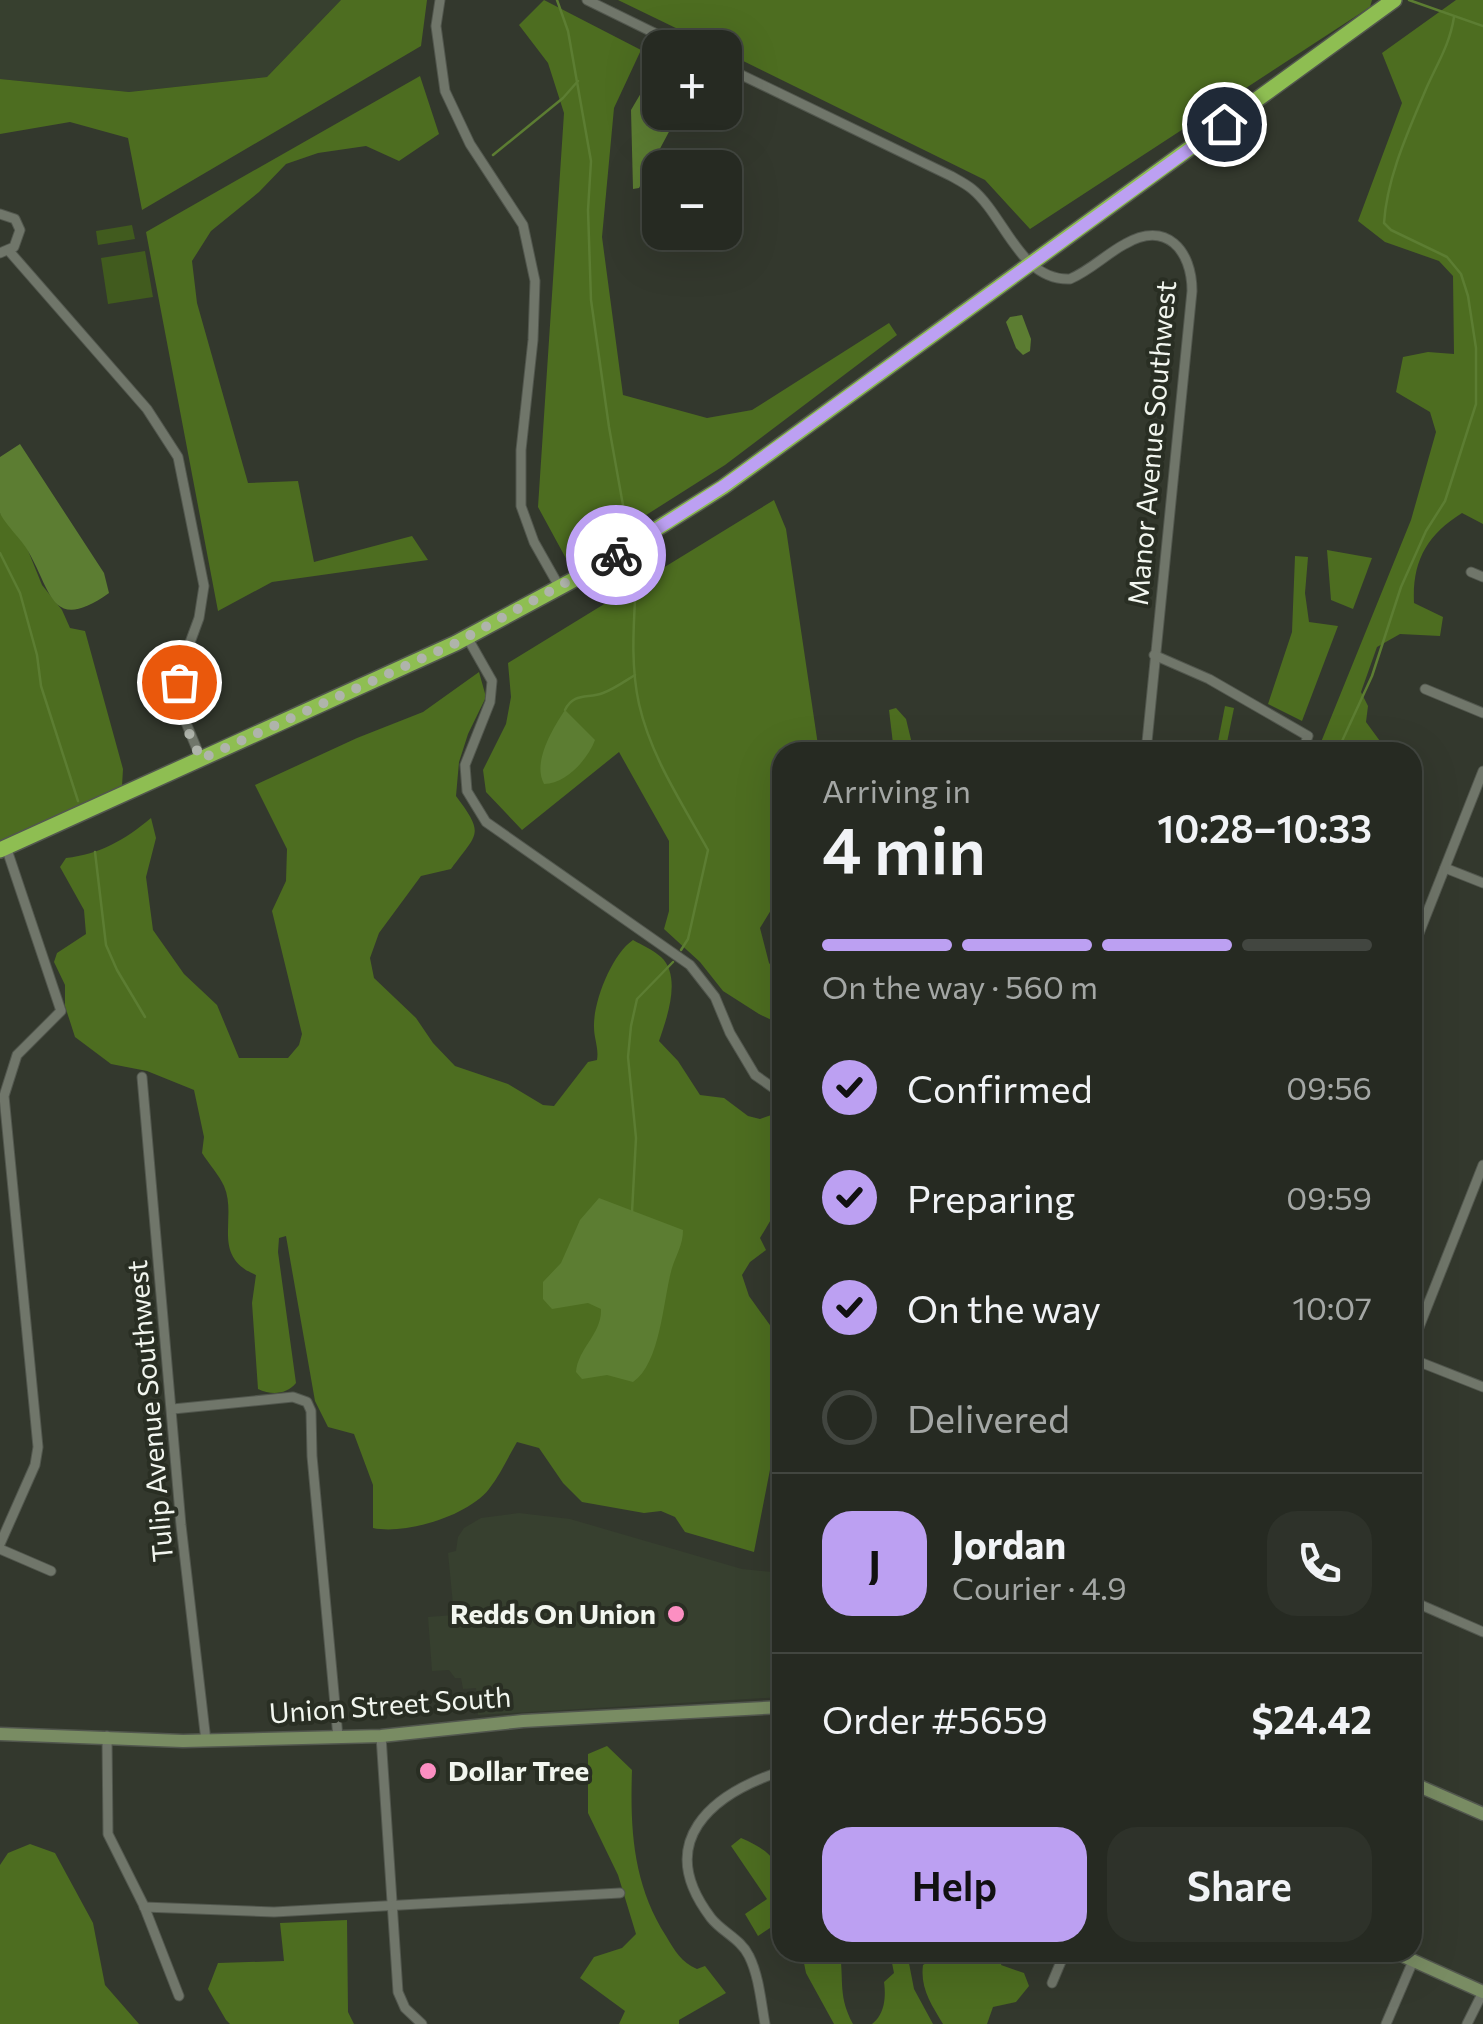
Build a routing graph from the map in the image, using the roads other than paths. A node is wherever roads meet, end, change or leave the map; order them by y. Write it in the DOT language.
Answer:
graph roads {
  1 [pos="440,0"];
  2 [pos="587,0"];
  3 [pos="1394,0"];
  4 [pos="648,30"];
  5 [pos="742,75"];
  6 [pos="18,205"];
  7 [pos="5,215"];
  8 [pos="4,252"];
  9 [pos="1030,264"];
  10 [pos="1471,572"];
  11 [pos="1483,577"];
  12 [pos="560,588"];
  13 [pos="468,638"];
  14 [pos="1154,655"];
  15 [pos="1425,689"];
  16 [pos="1483,713"];
  17 [pos="1147,742"];
  18 [pos="1306,742"];
  19 [pos="201,759"];
  20 [pos="1483,771"];
  21 [pos="3,849"];
  22 [pos="1445,868"];
  23 [pos="1483,883"];
  24 [pos="1422,926"];
  25 [pos="142,1076"];
  26 [pos="772,1087"];
  27 [pos="4,1124"];
  28 [pos="1483,1165"];
  29 [pos="1422,1319"];
  30 [pos="1422,1363"];
  31 [pos="1483,1387"];
  32 [pos="174,1408"];
  33 [pos="0,1546"];
  34 [pos="50,1571"];
  35 [pos="1422,1605"];
  36 [pos="1483,1632"];
  37 [pos="772,1708"];
  38 [pos="0,1734"];
  39 [pos="107,1736"];
  40 [pos="381,1736"];
  41 [pos="338,1737"];
  42 [pos="206,1740"];
  43 [pos="772,1775"];
  44 [pos="1422,1787"];
  45 [pos="1483,1814"];
  46 [pos="620,1893"];
  47 [pos="144,1907"];
  48 [pos="392,1908"];
  49 [pos="1061,1962"];
  50 [pos="1414,1962"];
  51 [pos="1416,1962"];
  52 [pos="1052,1983"];
  53 [pos="1483,1992"];
  54 [pos="179,1996"];
  55 [pos="422,2024"];
  56 [pos="765,2024"];
  57 [pos="1386,2024"];
  58 [pos="1466,2024"];
  1 -- 12 [label="street"];
  2 -- 4 [label="street"];
  3 -- 9 [label="highway"];
  5 -- 9 [label="street"];
  6 -- 7 [label="street"];
  7 -- 8 [label="street"];
  8 -- 19 [label="street"];
  9 -- 12 [label="highway"];
  9 -- 14 [label="street, Manor Avenue Southwest"];
  10 -- 11 [label="street"];
  12 -- 13 [label="highway"];
  13 -- 19 [label="highway"];
  13 -- 26 [label="street"];
  14 -- 17 [label="street, Manor Avenue Southwest"];
  14 -- 18 [label="street"];
  15 -- 16 [label="street"];
  19 -- 21 [label="highway"];
  20 -- 22 [label="street"];
  21 -- 27 [label="street"];
  22 -- 23 [label="street"];
  22 -- 24 [label="street"];
  25 -- 32 [label="street, Tulip Avenue Southwest"];
  27 -- 33 [label="street"];
  28 -- 29 [label="street"];
  30 -- 31 [label="street"];
  32 -- 41 [label="street"];
  32 -- 42 [label="street, Tulip Avenue Southwest"];
  33 -- 34 [label="street"];
  35 -- 36 [label="street"];
  37 -- 40 [label="main road, Union Street South"];
  38 -- 39 [label="main road, Union Street South"];
  39 -- 42 [label="main road, Union Street South"];
  39 -- 47 [label="street"];
  40 -- 41 [label="main road, Union Street South"];
  40 -- 48 [label="street"];
  41 -- 42 [label="main road, Union Street South"];
  43 -- 56 [label="street"];
  44 -- 45 [label="main road"];
  46 -- 48 [label="street"];
  47 -- 48 [label="street"];
  47 -- 54 [label="street"];
  48 -- 55 [label="street"];
  49 -- 52 [label="street"];
  50 -- 57 [label="street"];
  51 -- 53 [label="main road"];
  53 -- 58 [label="street"];
}
